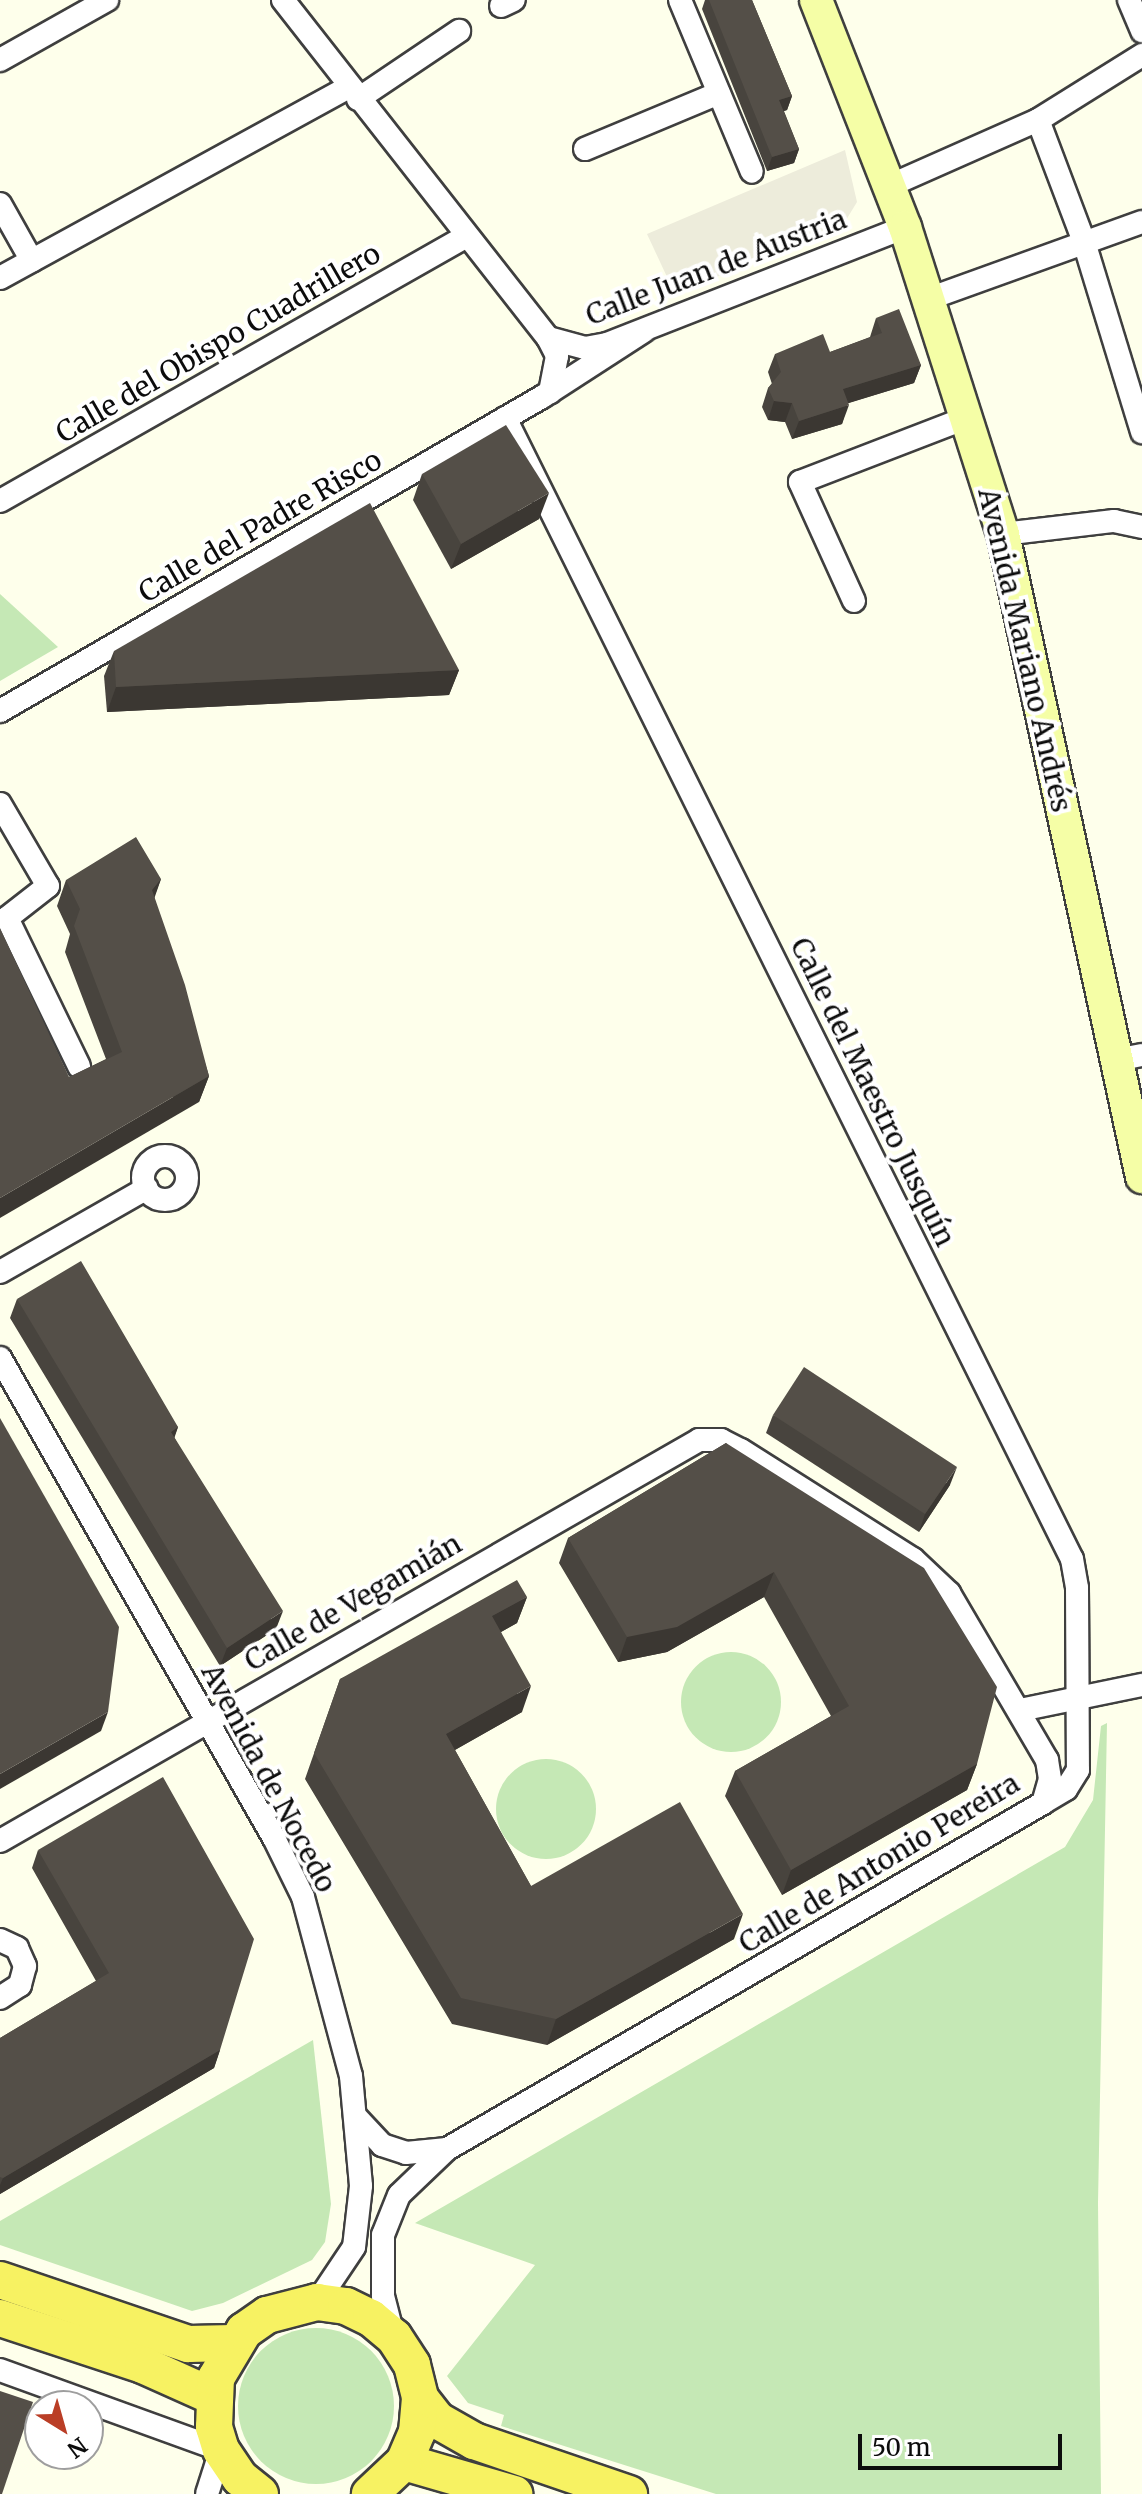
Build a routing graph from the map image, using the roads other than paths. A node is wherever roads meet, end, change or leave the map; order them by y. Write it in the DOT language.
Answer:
graph roads {
  1 [pos="107,0"];
  2 [pos="283,0"];
  3 [pos="680,0"];
  4 [pos="816,0"];
  5 [pos="1129,0"];
  6 [pos="459,31"];
  7 [pos="1142,31"];
  8 [pos="1142,55"];
  9 [pos="0,60"];
  10 [pos="354,93"];
  11 [pos="719,93"];
  12 [pos="1038,120"];
  13 [pos="585,149"];
  14 [pos="752,172"];
  15 [pos="889,186"];
  16 [pos="0,204"];
  17 [pos="1142,222"];
  18 [pos="905,227"];
  19 [pos="465,237"];
  20 [pos="1084,242"];
  21 [pos="32,261"];
  22 [pos="0,278"];
  23 [pos="928,299"];
  24 [pos="644,331"];
  25 [pos="548,338"];
  26 [pos="1137,388"];
  27 [pos="550,392"];
  28 [pos="505,418"];
  29 [pos="966,418"];
  30 [pos="1142,432"];
  31 [pos="0,501"];
  32 [pos="1142,527"];
  33 [pos="1003,534"];
  34 [pos="854,601"];
  35 [pos="0,711"];
  36 [pos="0,804"];
  37 [pos="1129,1058"];
  38 [pos="79,1066"];
  39 [pos="1142,1177"];
  40 [pos="147,1188"];
  41 [pos="0,1272"];
  42 [pos="0,1358"];
  43 [pos="741,1450"];
  44 [pos="1142,1685"];
  45 [pos="1079,1695"];
  46 [pos="1020,1710"];
  47 [pos="208,1721"];
  48 [pos="1043,1803"];
  49 [pos="0,1841"];
  50 [pos="0,1940"];
  51 [pos="0,1998"];
  52 [pos="357,2118"];
  53 [pos="447,2149"];
  54 [pos="0,2280"];
  55 [pos="317,2302"];
  56 [pos="0,2318"];
  57 [pos="394,2337"];
  58 [pos="233,2343"];
  59 [pos="0,2370"];
  60 [pos="212,2396"];
  61 [pos="420,2398"];
  62 [pos="221,2450"];
  63 [pos="383,2484"];
  64 [pos="207,2494"];
  65 [pos="260,2494"];
  66 [pos="514,2494"];
  67 [pos="629,2494"];
  1 -- 9 [label="street"];
  2 -- 10 [label="street"];
  3 -- 11 [label="street"];
  4 -- 15 [label="main road, Avenida Mariano Andrés"];
  5 -- 7 [label="street"];
  6 -- 10 [label="street"];
  8 -- 12 [label="street"];
  10 -- 19 [label="street"];
  10 -- 21 [label="street"];
  11 -- 13 [label="street"];
  11 -- 14 [label="street"];
  12 -- 15 [label="street"];
  12 -- 20 [label="street"];
  15 -- 18 [label="main road, Avenida Mariano Andrés"];
  16 -- 21 [label="street"];
  17 -- 20 [label="street"];
  18 -- 23 [label="main road, Avenida Mariano Andrés"];
  18 -- 24 [label="street, Calle Juan de Austria"];
  19 -- 25 [label="street"];
  19 -- 31 [label="street, Calle del Obispo Cuadrillero"];
  20 -- 23 [label="street"];
  20 -- 26 [label="street"];
  21 -- 22 [label="street"];
  23 -- 29 [label="main road, Avenida Mariano Andrés"];
  24 -- 25 [label="street, Calle Juan de Austria"];
  24 -- 27 [label="street, Calle del Padre Risco"];
  25 -- 27 [label="street"];
  26 -- 30 [label="street"];
  27 -- 28 [label="street, Calle del Padre Risco"];
  28 -- 35 [label="street, Calle del Padre Risco"];
  28 -- 45 [label="street, Calle del Maestro Jusquín"];
  29 -- 33 [label="main road, Avenida Mariano Andrés"];
  29 -- 34 [label="street"];
  32 -- 33 [label="street"];
  33 -- 37 [label="main road, Avenida Mariano Andrés"];
  36 -- 38 [label="street"];
  37 -- 39 [label="main road, Avenida Mariano Andrés"];
  40 -- 41 [label="street"];
  42 -- 47 [label="street, Avenida de Nocedo"];
  43 -- 46 [label="street, Calle de Antonio Pereira"];
  43 -- 47 [label="street, Calle de Vegamián"];
  44 -- 45 [label="street"];
  45 -- 46 [label="street"];
  45 -- 48 [label="street, Calle del Maestro Jusquín"];
  46 -- 48 [label="street, Calle de Antonio Pereira"];
  47 -- 49 [label="street, Calle de Vegamián"];
  47 -- 52 [label="street, Avenida de Nocedo"];
  48 -- 53 [label="street, Calle de Antonio Pereira"];
  50 -- 51 [label="street"];
  52 -- 53 [label="street, Calle de Antonio Pereira"];
  52 -- 55 [label="street, Avenida de Nocedo"];
  53 -- 57 [label="street, Calle de Antonio Pereira"];
  54 -- 58 [label="main road"];
  55 -- 57 [label="main road"];
  55 -- 58 [label="main road"];
  56 -- 60 [label="main road"];
  57 -- 61 [label="main road"];
  58 -- 60 [label="main road"];
  59 -- 62 [label="street"];
  60 -- 62 [label="main road"];
  61 -- 63 [label="main road"];
  61 -- 67 [label="main road"];
  62 -- 64 [label="street"];
  62 -- 65 [label="main road"];
  63 -- 66 [label="main road"];
}
